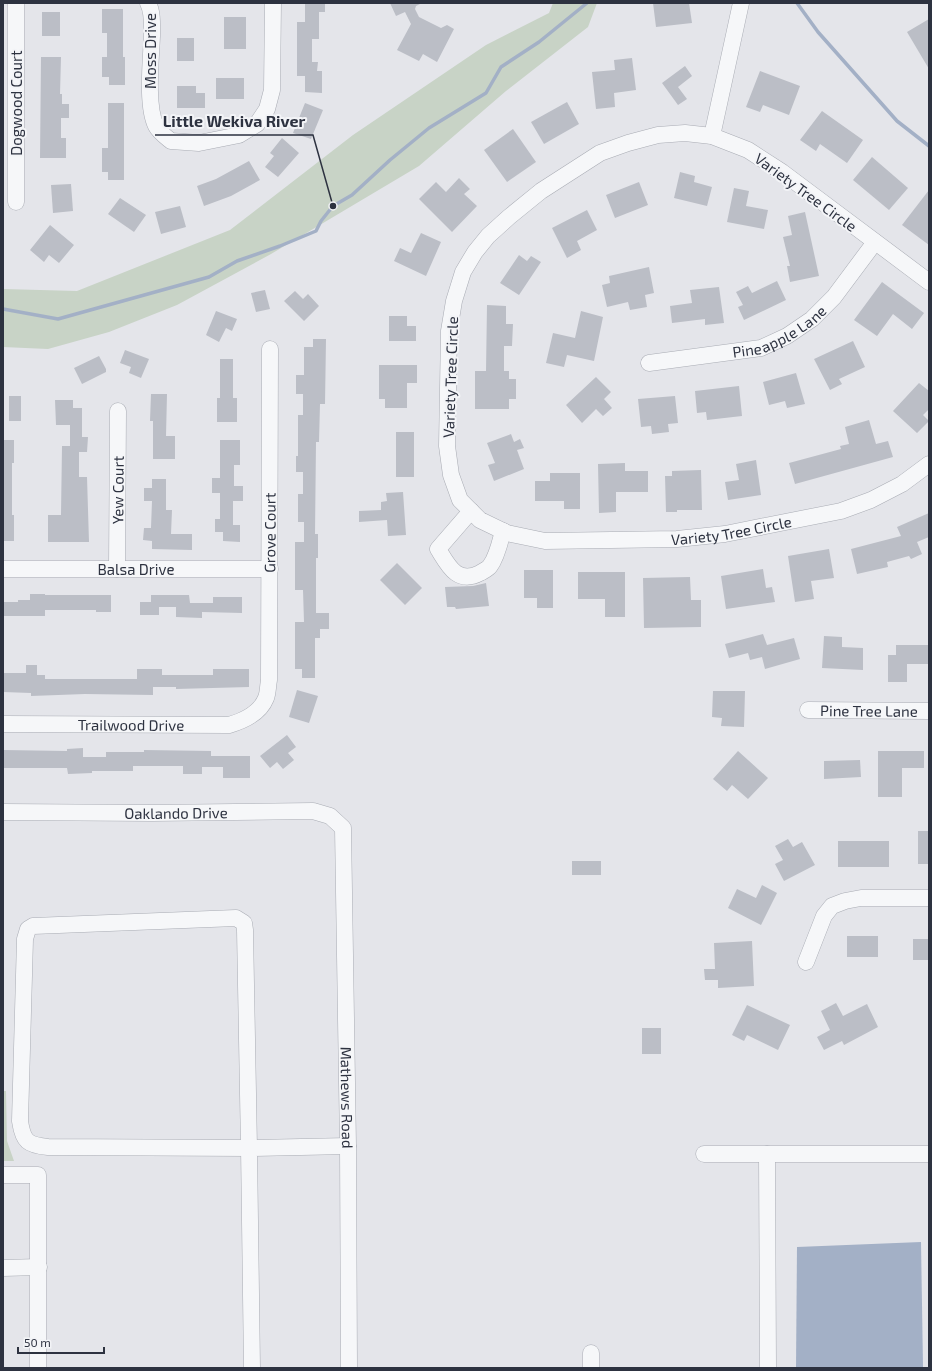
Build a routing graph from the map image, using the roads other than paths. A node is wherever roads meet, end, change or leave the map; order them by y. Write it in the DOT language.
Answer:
graph roads {
  1 [pos="16,3"];
  2 [pos="148,3"];
  3 [pos="273,3"];
  4 [pos="742,3"];
  5 [pos="712,136"];
  6 [pos="16,202"];
  7 [pos="875,242"];
  8 [pos="929,282"];
  9 [pos="270,349"];
  10 [pos="648,363"];
  11 [pos="118,411"];
  12 [pos="929,464"];
  13 [pos="471,511"];
  14 [pos="503,531"];
  15 [pos="3,569"];
  16 [pos="117,569"];
  17 [pos="270,569"];
  18 [pos="808,710"];
  19 [pos="929,711"];
  20 [pos="255,712"];
  21 [pos="3,724"];
  22 [pos="3,812"];
  23 [pos="343,828"];
  24 [pos="929,898"];
  25 [pos="806,962"];
  26 [pos="348,1146"];
  27 [pos="249,1148"];
  28 [pos="704,1154"];
  29 [pos="766,1154"];
  30 [pos="929,1154"];
  31 [pos="3,1175"];
  32 [pos="39,1267"];
  33 [pos="3,1268"];
  34 [pos="38,1368"];
  35 [pos="252,1368"];
  36 [pos="349,1368"];
  37 [pos="768,1368"];
  1 -- 6 [label="street, Dogwood Court"];
  2 -- 3 [label="street, Moss Drive"];
  4 -- 5 [label="street"];
  5 -- 7 [label="street, Variety Tree Circle"];
  5 -- 13 [label="street, Variety Tree Circle"];
  7 -- 8 [label="street, Variety Tree Circle"];
  7 -- 10 [label="street, Pineapple Lane"];
  9 -- 17 [label="street, Grove Court"];
  11 -- 16 [label="street, Yew Court"];
  12 -- 14 [label="street, Variety Tree Circle"];
  13 -- 14 [label="street, Variety Tree Circle"];
  13 -- 14 [label="street"];
  15 -- 16 [label="street, Balsa Drive"];
  16 -- 17 [label="street, Balsa Drive"];
  17 -- 20 [label="street, Grove Court"];
  18 -- 19 [label="street, Pine Tree Lane"];
  20 -- 21 [label="street, Trailwood Drive"];
  22 -- 23 [label="street, Oaklando Drive"];
  23 -- 26 [label="street, Mathews Road"];
  24 -- 25 [label="street"];
  26 -- 27 [label="street"];
  26 -- 36 [label="street, Mathews Road"];
  27 -- 27 [label="street"];
  27 -- 35 [label="street"];
  28 -- 29 [label="street"];
  29 -- 30 [label="street"];
  29 -- 37 [label="street"];
  31 -- 32 [label="street"];
  32 -- 33 [label="street"];
  32 -- 34 [label="street"];
}
